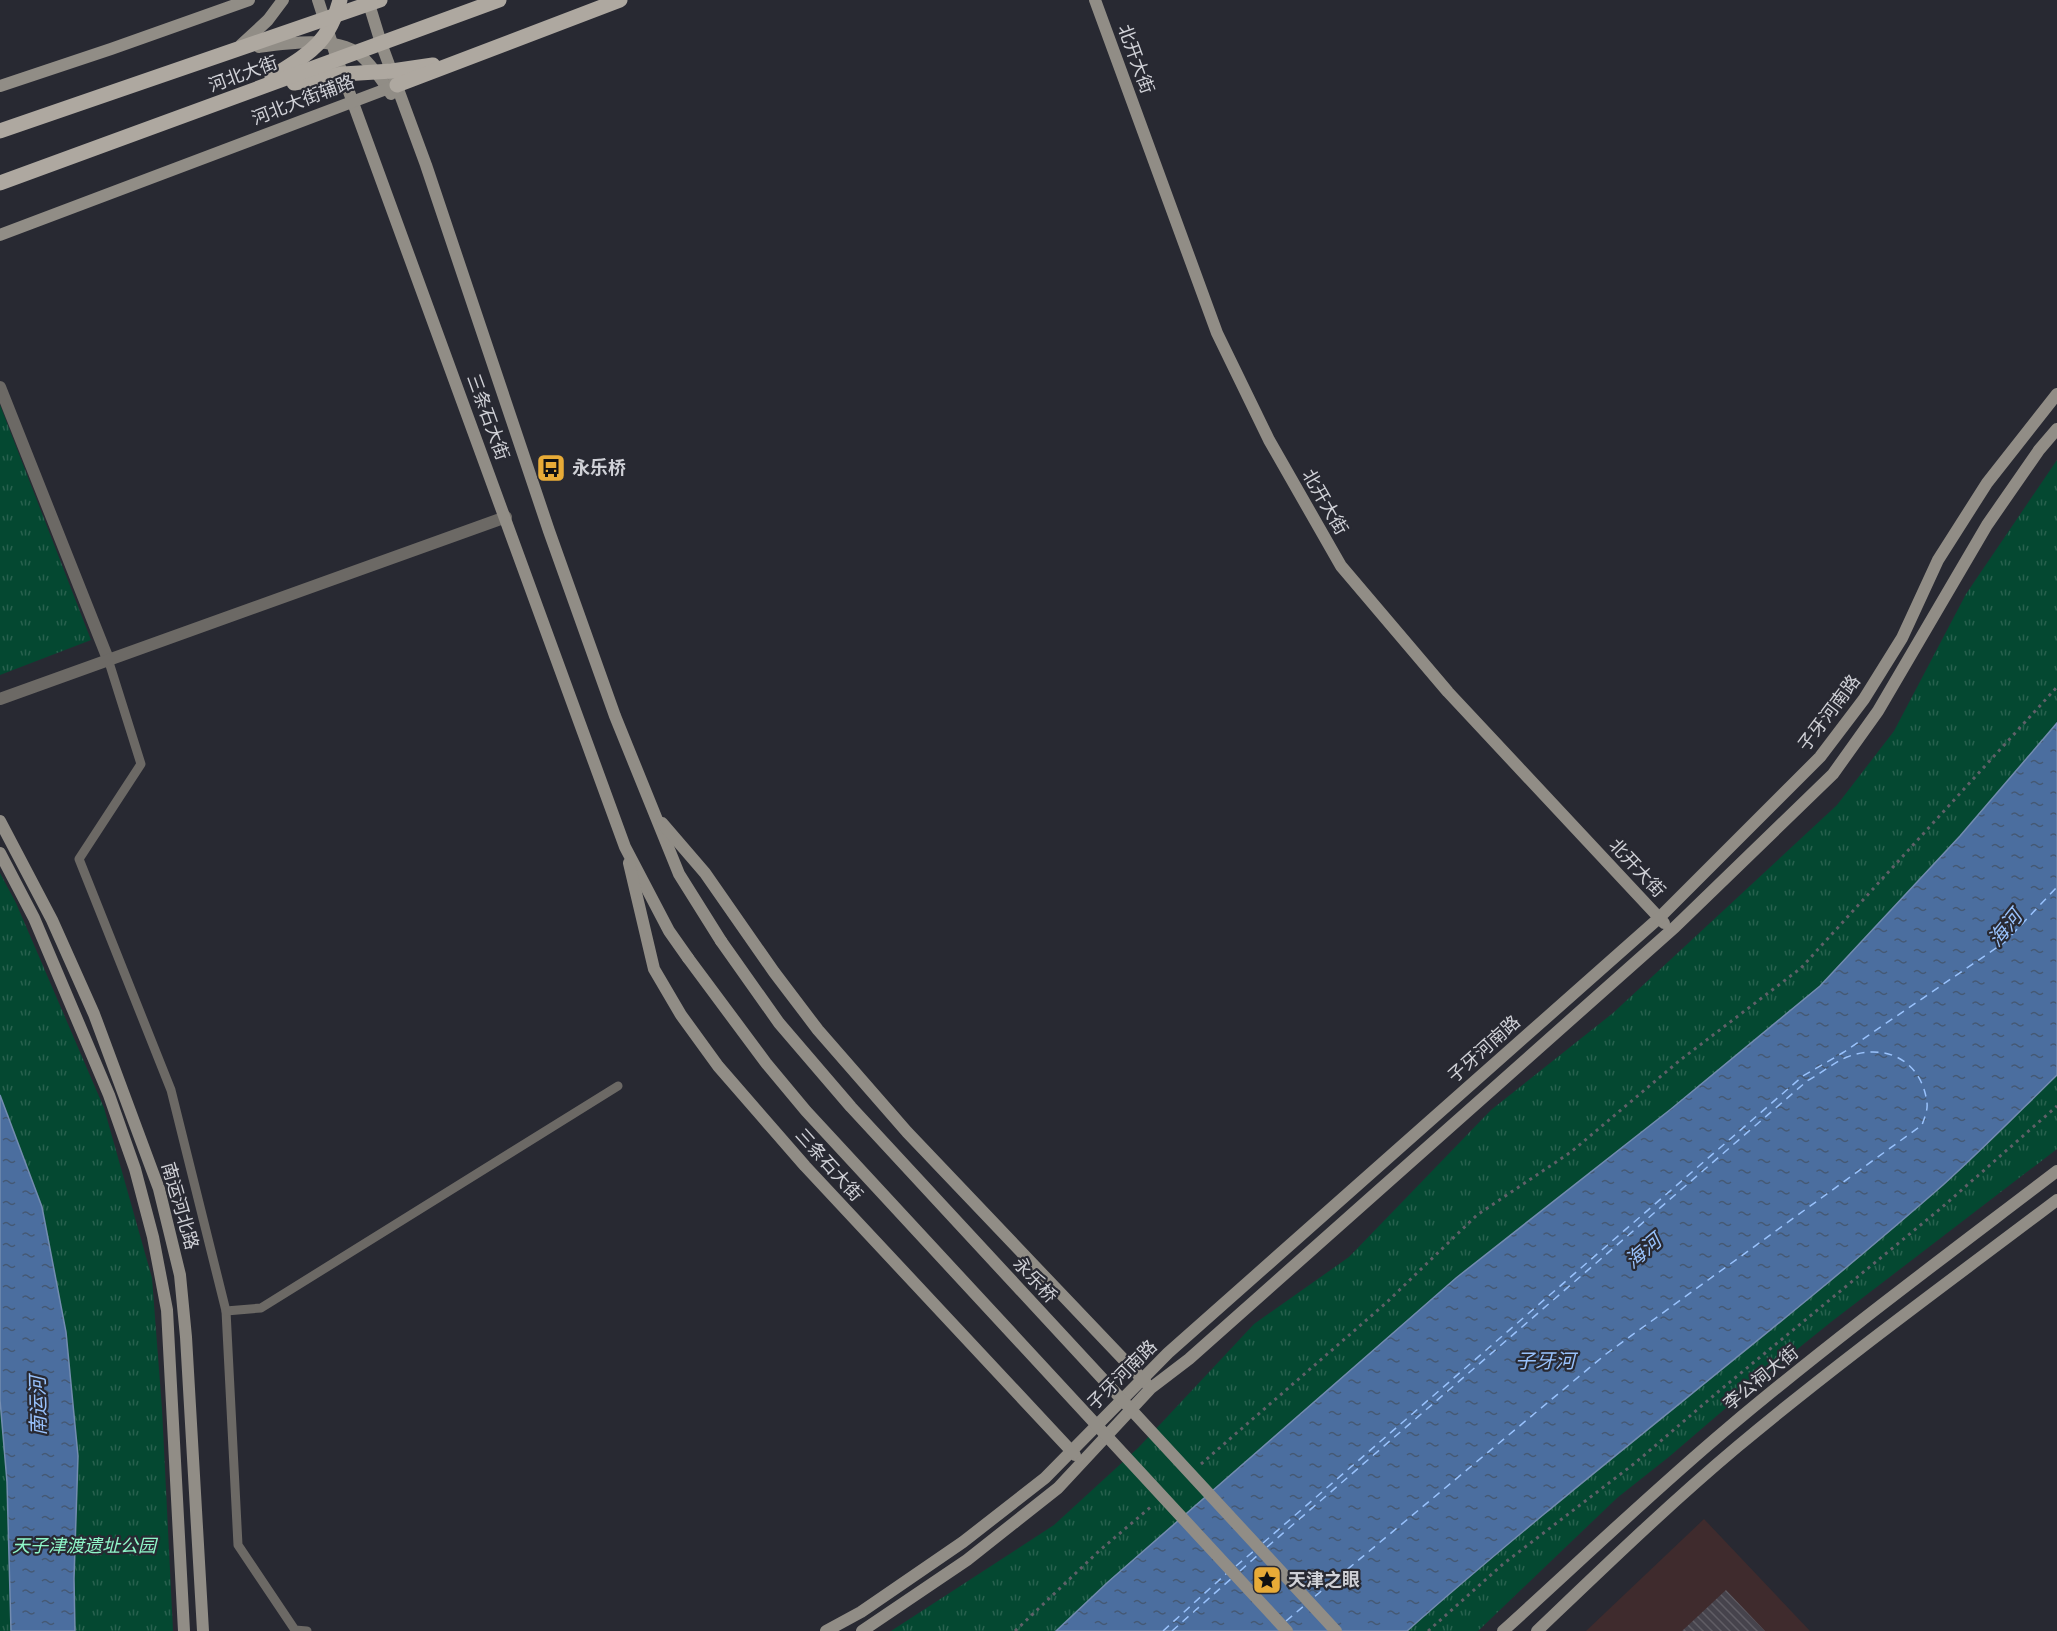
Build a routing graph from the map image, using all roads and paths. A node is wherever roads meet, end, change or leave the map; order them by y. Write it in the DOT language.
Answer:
graph roads {
  1 [pos="249,0"];
  2 [pos="283,0"];
  3 [pos="318,0"];
  4 [pos="499,0"];
  5 [pos="620,0"];
  6 [pos="1095,0"];
  7 [pos="372,1"];
  8 [pos="331,30"];
  9 [pos="381,44"];
  10 [pos="233,50"];
  11 [pos="357,53"];
  12 [pos="375,72"];
  13 [pos="343,74"];
  14 [pos="392,82"];
  15 [pos="0,86"];
  16 [pos="250,92"];
  17 [pos="353,102"];
  18 [pos="0,131"];
  19 [pos="0,183"];
  20 [pos="0,235"];
  21 [pos="0,387"];
  22 [pos="2057,394"];
  23 [pos="2057,429"];
  24 [pos="506,517"];
  25 [pos="108,659"];
  26 [pos="2057,687"];
  27 [pos="0,699"];
  28 [pos="654,814"];
  29 [pos="0,821"];
  30 [pos="625,847"];
  31 [pos="0,853"];
  32 [pos="1659,918"];
  33 [pos="1671,931"];
  34 [pos="721,941"];
  35 [pos="618,1086"];
  36 [pos="2057,1106"];
  37 [pos="2057,1171"];
  38 [pos="2057,1200"];
  39 [pos="226,1311"];
  40 [pos="1147,1383"];
  41 [pos="1072,1450"];
  42 [pos="1082,1462"];
  43 [pos="1199,1466"];
  44 [pos="1153,1504"];
  45 [pos="184,1631"];
  46 [pos="202,1631"];
  47 [pos="307,1631"];
  48 [pos="826,1631"];
  49 [pos="862,1631"];
  50 [pos="1015,1631"];
  51 [pos="1287,1631"];
  52 [pos="1336,1631"];
  53 [pos="1428,1631"];
  54 [pos="1503,1631"];
  55 [pos="1537,1631"];
  1 -- 15 [label="main road"];
  2 -- 10 [label="main road"];
  3 -- 8 [label="main road, 三条石大街"];
  4 -- 9 [label="main road, 河北大街"];
  5 -- 14 [label="main road"];
  6 -- 32 [label="main road, 北开大街"];
  7 -- 8 [label="main road, 河北大街"];
  7 -- 9 [label="main road, 三条石大街"];
  8 -- 10 [label="main road, 河北大街"];
  8 -- 10 [label="main road"];
  8 -- 11 [label="main road, 河北大街"];
  8 -- 13 [label="main road, 三条石大街"];
  8 -- 16 [label="main road, 河北大街"];
  8 -- 16 [label="main road"];
  9 -- 11 [label="main road, 河北大街"];
  9 -- 14 [label="main road, 三条石大街"];
  10 -- 18 [label="main road, 河北大街"];
  11 -- 12 [label="main road"];
  12 -- 13 [label="main road"];
  12 -- 14 [label="main road"];
  13 -- 16 [label="main road"];
  13 -- 17 [label="main road, 三条石大街"];
  14 -- 17 [label="main road, 河北大街辅路"];
  14 -- 28 [label="main road, 三条石大街"];
  16 -- 19 [label="main road, 河北大街"];
  17 -- 20 [label="main road, 河北大街辅路"];
  17 -- 24 [label="main road, 三条石大街"];
  21 -- 25 [label="street"];
  22 -- 32 [label="main road, 子牙河南路"];
  23 -- 33 [label="main road, 子牙河南路"];
  24 -- 25 [label="street"];
  24 -- 30 [label="main road, 三条石大街"];
  25 -- 27 [label="street"];
  25 -- 39 [label="lane"];
  26 -- 43 [label="path"];
  28 -- 34 [label="main road, 三条石大街"];
  28 -- 40 [label="main road, 三条石大街"];
  29 -- 46 [label="main road, 南运河北路"];
  30 -- 41 [label="main road, 三条石大街"];
  30 -- 51 [label="main road, 三条石大街, bridge"];
  31 -- 45 [label="main road, 南运河北路"];
  32 -- 33 [label="main road, 北开大街"];
  32 -- 40 [label="main road, 子牙河南路"];
  33 -- 40 [label="main road, 子牙河南路"];
  34 -- 52 [label="main road, 永乐桥, bridge"];
  35 -- 39 [label="lane"];
  36 -- 53 [label="path"];
  37 -- 54 [label="main road, 李公祠大街"];
  38 -- 55 [label="main road"];
  39 -- 47 [label="lane"];
  40 -- 41 [label="main road, 子牙河南路"];
  40 -- 42 [label="main road, 子牙河南路"];
  41 -- 42 [label="main road, 三条石大街"];
  41 -- 48 [label="main road, 子牙河南路"];
  42 -- 49 [label="main road, 子牙河南路"];
  44 -- 50 [label="path"];
}
